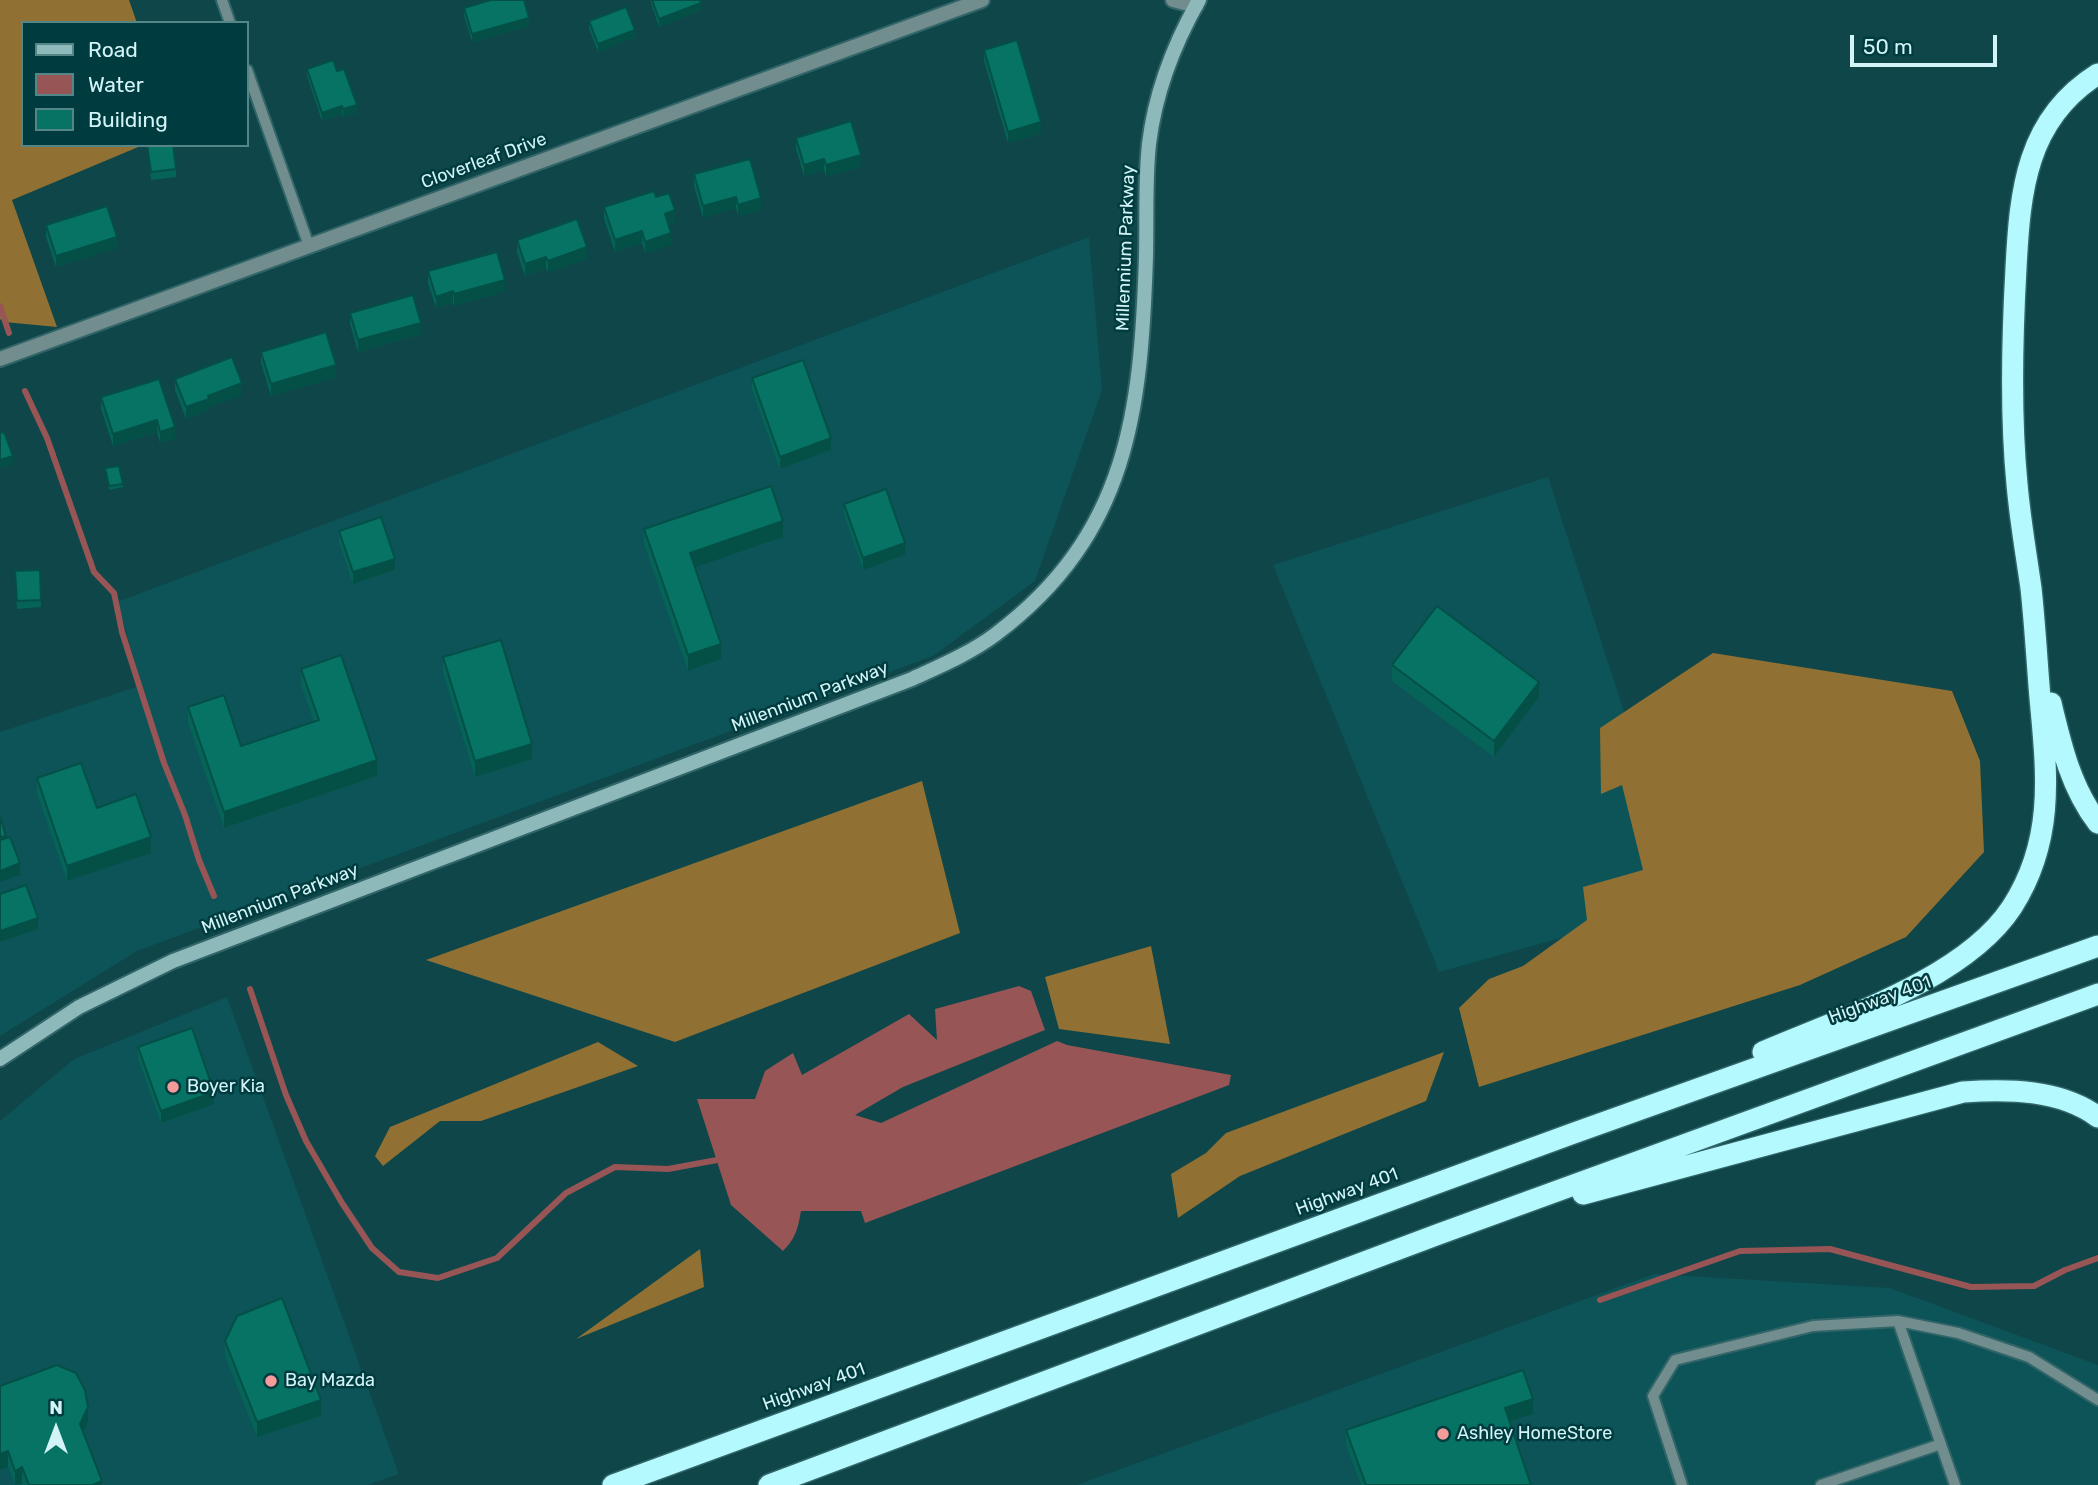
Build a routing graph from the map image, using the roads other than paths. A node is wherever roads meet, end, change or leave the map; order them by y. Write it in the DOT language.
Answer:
graph roads {
  1 [pos="222,0"];
  2 [pos="982,0"];
  3 [pos="1173,0"];
  4 [pos="1197,3"];
  5 [pos="229,21"];
  6 [pos="248,73"];
  7 [pos="2098,74"];
  8 [pos="309,246"];
  9 [pos="0,359"];
  10 [pos="2034,619"];
  11 [pos="2098,822"];
  12 [pos="2098,946"];
  13 [pos="2098,995"];
  14 [pos="0,1059"];
  15 [pos="2098,1117"];
  16 [pos="1574,1133"];
  17 [pos="1439,1234"];
  18 [pos="1898,1321"];
  19 [pos="2098,1400"];
  20 [pos="1941,1444"];
  21 [pos="612,1485"];
  22 [pos="769,1485"];
  23 [pos="1682,1485"];
  24 [pos="1821,1485"];
  25 [pos="1955,1485"];
  1 -- 5 [label="lane"];
  2 -- 8 [label="street, Cloverleaf Drive"];
  3 -- 4 [label="street"];
  4 -- 14 [label="street, Millennium Parkway"];
  6 -- 8 [label="lane"];
  7 -- 10 [label="highway"];
  8 -- 9 [label="street, Cloverleaf Drive"];
  10 -- 11 [label="highway"];
  10 -- 16 [label="highway"];
  12 -- 16 [label="highway, Highway 401"];
  13 -- 17 [label="highway"];
  15 -- 17 [label="highway"];
  16 -- 21 [label="highway, Highway 401"];
  17 -- 22 [label="highway"];
  18 -- 19 [label="lane"];
  18 -- 20 [label="lane"];
  18 -- 23 [label="lane"];
  20 -- 24 [label="lane"];
  20 -- 25 [label="lane"];
}
